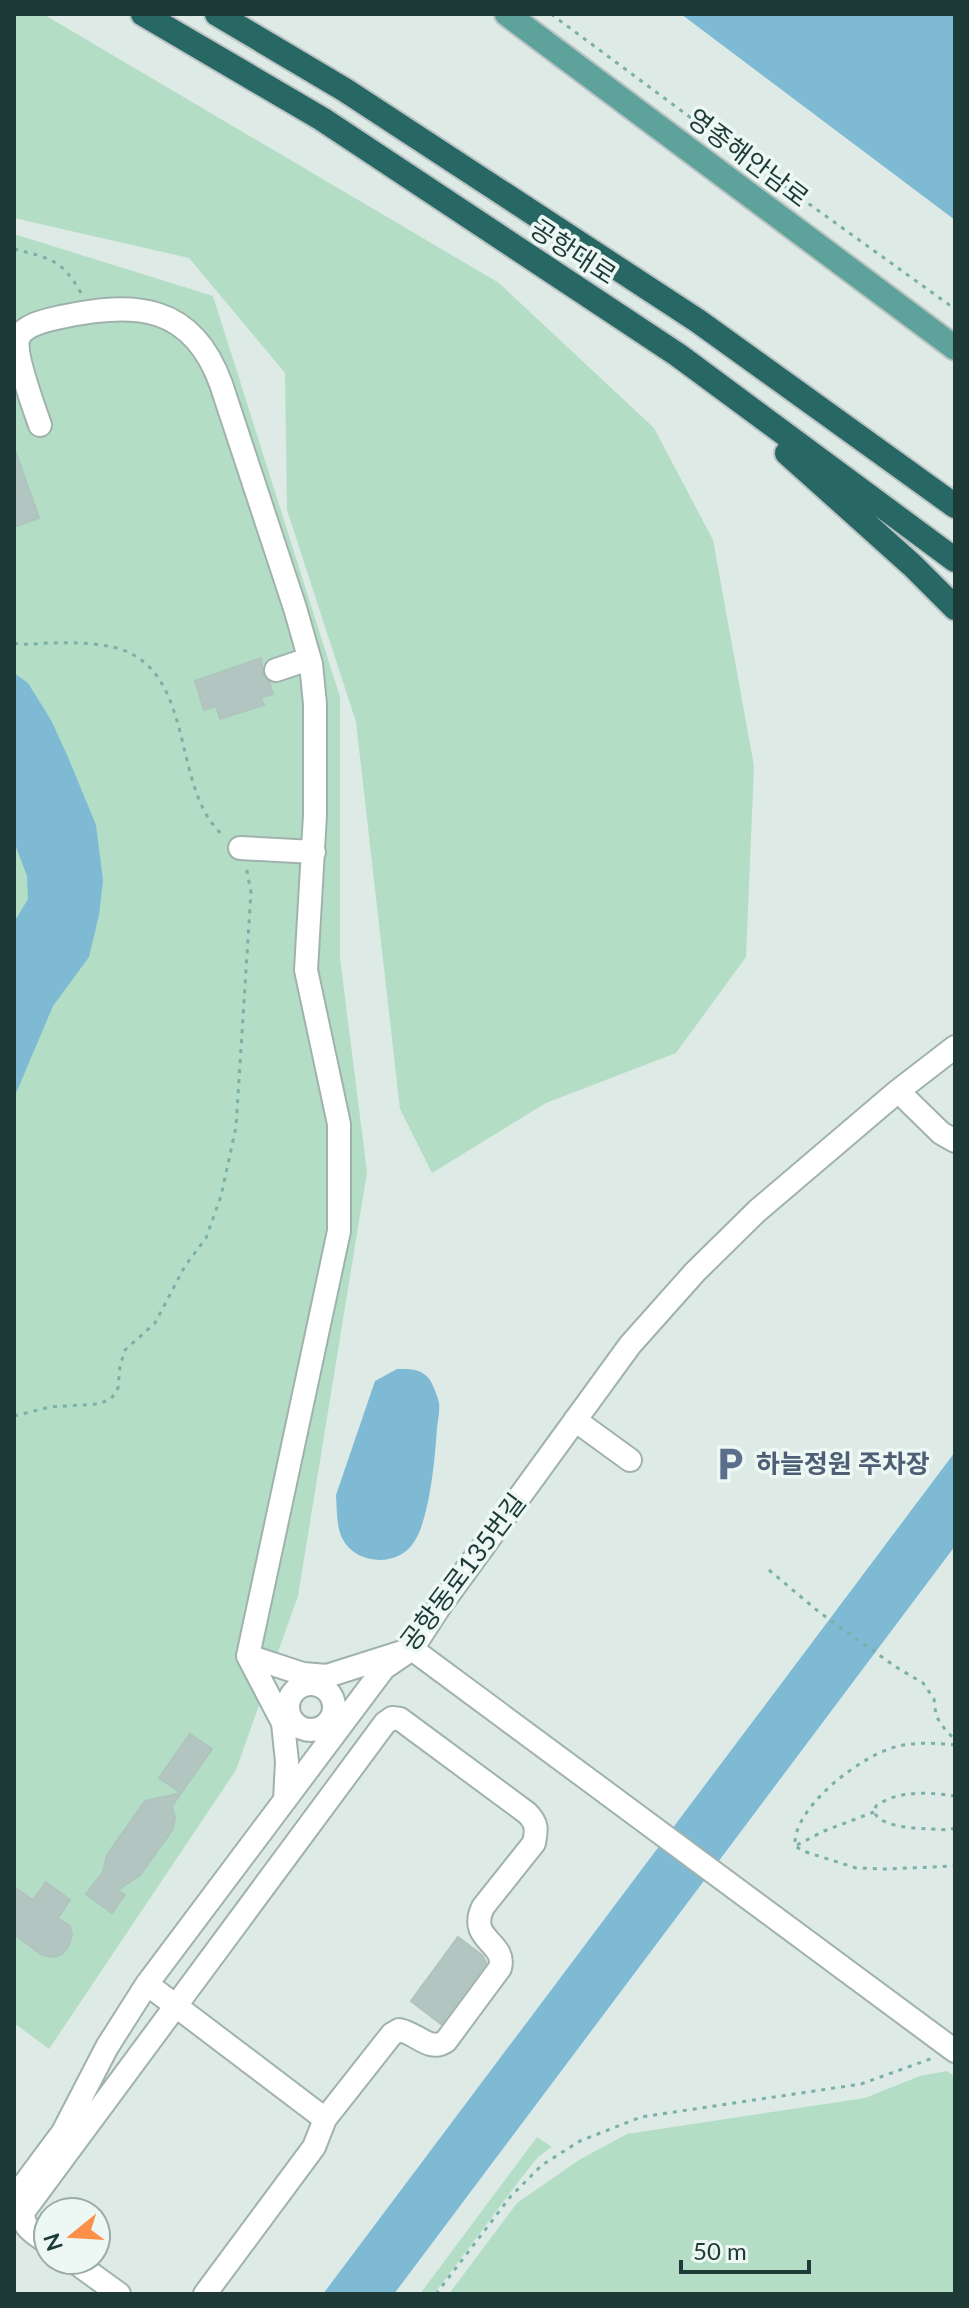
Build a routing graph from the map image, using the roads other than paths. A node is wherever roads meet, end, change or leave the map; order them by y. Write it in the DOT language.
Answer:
graph roads {
  1 [pos="143,14"];
  2 [pos="217,14"];
  3 [pos="507,14"];
  4 [pos="955,348"];
  5 [pos="678,355"];
  6 [pos="40,425"];
  7 [pos="955,506"];
  8 [pos="955,560"];
  9 [pos="955,608"];
  10 [pos="309,659"];
  11 [pos="276,670"];
  12 [pos="240,848"];
  13 [pos="314,852"];
  14 [pos="955,1047"];
  15 [pos="898,1091"];
  16 [pos="955,1141"];
  17 [pos="575,1420"];
  18 [pos="630,1460"];
  19 [pos="412,1649"];
  20 [pos="248,1656"];
  21 [pos="315,1680"];
  22 [pos="288,1721"];
  23 [pos="334,1724"];
  24 [pos="285,1800"];
  25 [pos="147,1984"];
  26 [pos="176,2005"];
  27 [pos="954,2050"];
  28 [pos="325,2119"];
  29 [pos="35,2196"];
  30 [pos="14,2198"];
  31 [pos="32,2200"];
  32 [pos="32,2231"];
  33 [pos="94,2276"];
  34 [pos="119,2294"];
  35 [pos="205,2294"];
  1 -- 5 [label="highway, 공항대로"];
  2 -- 7 [label="highway, 공항대로"];
  3 -- 4 [label="main road, 영종해안남로"];
  5 -- 8 [label="highway, 공항대로"];
  5 -- 9 [label="highway"];
  6 -- 10 [label="street"];
  10 -- 11 [label="street"];
  10 -- 13 [label="street"];
  12 -- 13 [label="street"];
  13 -- 20 [label="street"];
  14 -- 15 [label="street, 공항동로135번길"];
  15 -- 16 [label="street"];
  15 -- 17 [label="street, 공항동로135번길"];
  17 -- 18 [label="street"];
  17 -- 19 [label="street, 공항동로135번길"];
  19 -- 21 [label="street"];
  19 -- 23 [label="street, 공항동로135번길"];
  19 -- 27 [label="street"];
  20 -- 21 [label="street"];
  20 -- 22 [label="street"];
  21 -- 22 [label="street"];
  21 -- 23 [label="street"];
  22 -- 23 [label="street"];
  22 -- 24 [label="street"];
  23 -- 24 [label="street, 공항동로135번길"];
  24 -- 25 [label="street, 공항동로135번길"];
  25 -- 26 [label="street"];
  25 -- 30 [label="street, 공항동로135번길"];
  26 -- 28 [label="street"];
  26 -- 28 [label="street"];
  26 -- 29 [label="street"];
  28 -- 35 [label="street"];
  31 -- 32 [label="street"];
  33 -- 34 [label="street"];
}
